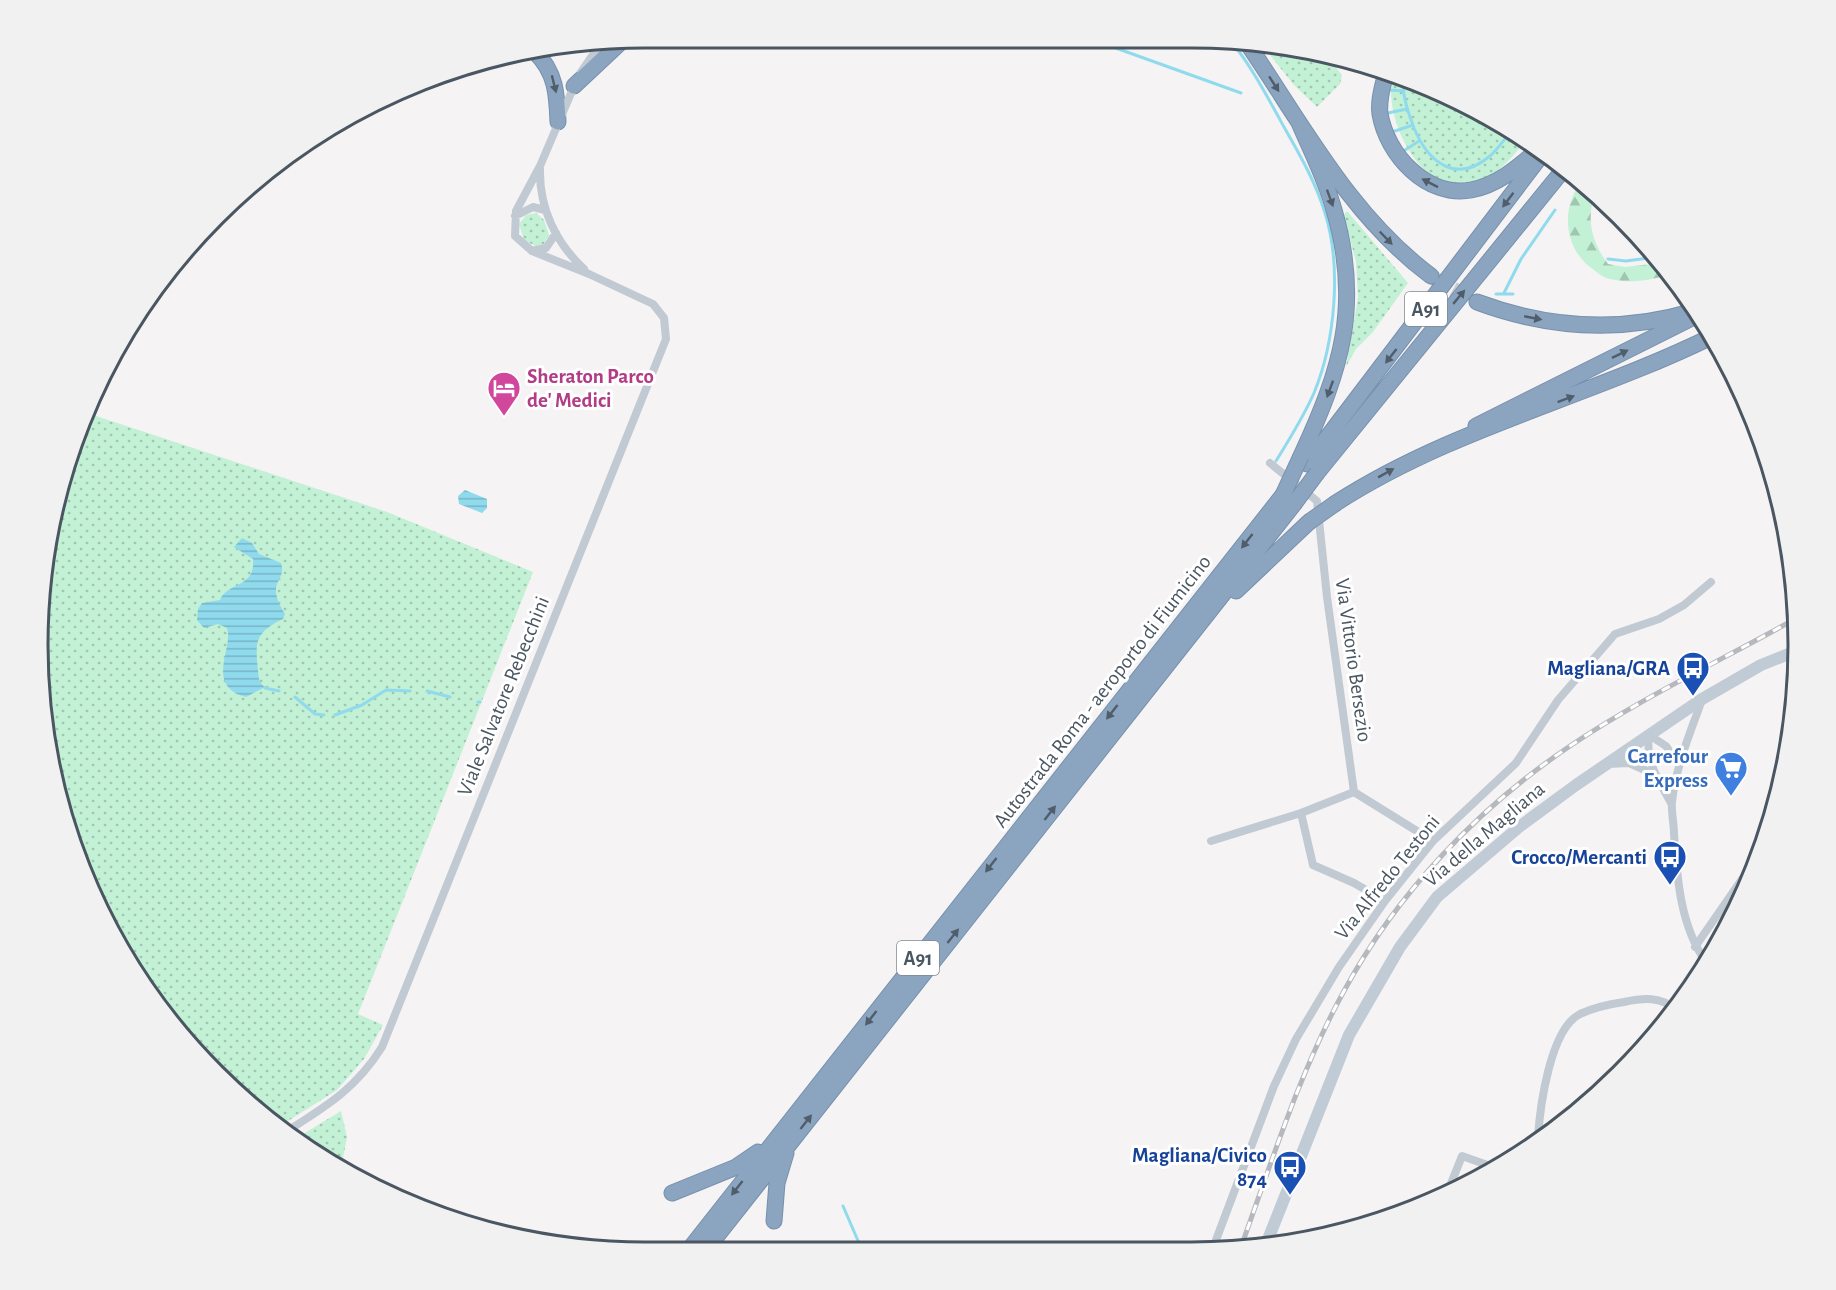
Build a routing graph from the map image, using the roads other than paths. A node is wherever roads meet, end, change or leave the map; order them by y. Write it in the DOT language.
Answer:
graph roads {
  1 [pos="613,49"];
  2 [pos="596,50"];
  3 [pos="1252,51"];
  4 [pos="540,57"];
  5 [pos="1384,81"];
  6 [pos="573,86"];
  7 [pos="558,122"];
  8 [pos="1300,125"];
  9 [pos="1532,155"];
  10 [pos="1538,160"];
  11 [pos="540,166"];
  12 [pos="1559,175"];
  13 [pos="545,210"];
  14 [pos="515,216"];
  15 [pos="556,233"];
  16 [pos="532,251"];
  17 [pos="589,274"];
  18 [pos="1431,276"];
  19 [pos="1477,302"];
  20 [pos="1686,312"];
  21 [pos="1691,319"];
  22 [pos="1704,340"];
  23 [pos="1456,438"];
  24 [pos="1270,463"];
  25 [pos="1308,465"];
  26 [pos="1288,499"];
  27 [pos="1711,582"];
  28 [pos="1788,654"];
  29 [pos="1162,670"];
  30 [pos="1702,699"];
  31 [pos="1649,735"];
  32 [pos="1666,746"];
  33 [pos="1649,757"];
  34 [pos="1606,764"];
  35 [pos="1679,765"];
  36 [pos="1656,775"];
  37 [pos="1354,792"];
  38 [pos="1671,803"];
  39 [pos="1301,813"];
  40 [pos="1211,841"];
  41 [pos="1433,841"];
  42 [pos="1736,888"];
  43 [pos="1385,901"];
  44 [pos="1695,947"];
  45 [pos="1701,955"];
  46 [pos="1667,1006"];
  47 [pos="293,1127"];
  48 [pos="785,1127"];
  49 [pos="1538,1130"];
  50 [pos="789,1143"];
  51 [pos="1485,1164"];
  52 [pos="1452,1182"];
  53 [pos="672,1193"];
  54 [pos="774,1221"];
  55 [pos="1269,1237"];
  56 [pos="1215,1241"];
  57 [pos="695,1242"];
  58 [pos="712,1242"];
  1 -- 6 [label="highway"];
  2 -- 6 [label="street, Viale Salvatore Rebecchini"];
  3 -- 8 [label="highway, one-way"];
  4 -- 7 [label="highway, one-way"];
  9 -- 5 [label="highway, one-way"];
  6 -- 7 [label="street, Viale Salvatore Rebecchini"];
  7 -- 11 [label="street, Viale Salvatore Rebecchini"];
  8 -- 18 [label="highway, one-way"];
  8 -- 25 [label="highway, one-way"];
  10 -- 25 [label="highway, Autostrada Roma - aeroporto di Fiumicino / A91, one-way"];
  11 -- 13 [label="street, Viale Salvatore Rebecchini"];
  11 -- 14 [label="street, Viale Salvatore Rebecchini"];
  25 -- 12 [label="highway, Autostrada Roma - aeroporto di Fiumicino / A91, one-way"];
  13 -- 14 [label="street"];
  13 -- 15 [label="street, Viale Salvatore Rebecchini"];
  14 -- 16 [label="street"];
  15 -- 16 [label="street"];
  15 -- 17 [label="street, Viale Salvatore Rebecchini"];
  16 -- 17 [label="street, Viale Salvatore Rebecchini"];
  17 -- 47 [label="street, Viale Salvatore Rebecchini"];
  19 -- 20 [label="highway, one-way"];
  23 -- 21 [label="highway, one-way"];
  23 -- 22 [label="highway, one-way"];
  29 -- 23 [label="highway, one-way, bridge"];
  24 -- 37 [label="street, Via Vittorio Bersezio"];
  25 -- 26 [label="highway, Autostrada Roma - aeroporto di Fiumicino / A91, bridge"];
  25 -- 26 [label="highway, bridge"];
  26 -- 29 [label="highway, Autostrada Roma - aeroporto di Fiumicino / A91"];
  26 -- 48 [label="highway, Autostrada Roma - aeroporto di Fiumicino / A91, one-way"];
  27 -- 41 [label="street, Via Alfredo Testoni"];
  28 -- 30 [label="main road, Via della Magliana"];
  50 -- 29 [label="highway, Autostrada Roma - aeroporto di Fiumicino / A91, one-way"];
  30 -- 31 [label="main road, Via della Magliana"];
  30 -- 35 [label="street"];
  31 -- 32 [label="street"];
  31 -- 33 [label="street"];
  31 -- 34 [label="main road, Via della Magliana"];
  32 -- 33 [label="street"];
  32 -- 35 [label="street"];
  33 -- 36 [label="street"];
  34 -- 36 [label="street"];
  34 -- 55 [label="main road, Via della Magliana"];
  35 -- 38 [label="street"];
  36 -- 38 [label="street"];
  37 -- 39 [label="street"];
  37 -- 41 [label="street"];
  38 -- 44 [label="street"];
  39 -- 40 [label="street"];
  39 -- 43 [label="street"];
  41 -- 43 [label="street, Via Alfredo Testoni"];
  42 -- 44 [label="street"];
  43 -- 56 [label="street, Via Alfredo Testoni"];
  44 -- 45 [label="street"];
  46 -- 49 [label="street"];
  48 -- 53 [label="highway"];
  48 -- 57 [label="highway, Autostrada Roma - aeroporto di Fiumicino / A91, one-way"];
  50 -- 54 [label="highway"];
  50 -- 58 [label="highway, Autostrada Roma - aeroporto di Fiumicino / A91"];
  51 -- 52 [label="street"];
}
